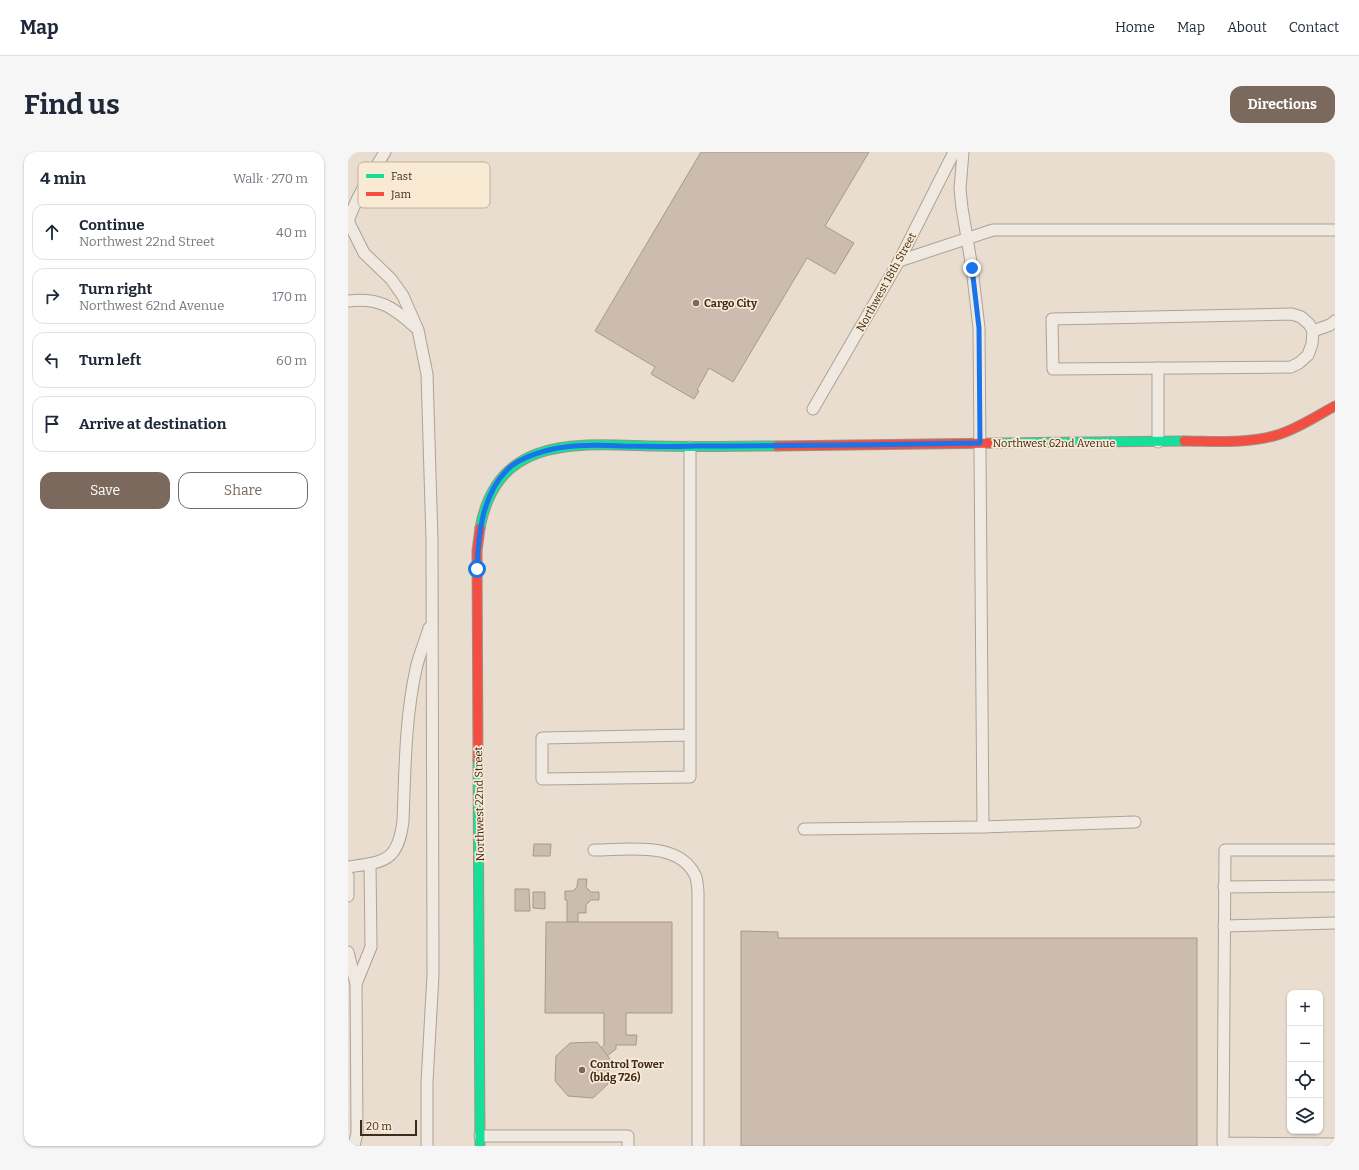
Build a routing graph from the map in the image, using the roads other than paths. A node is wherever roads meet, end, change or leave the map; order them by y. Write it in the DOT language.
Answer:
graph roads {
  1 [pos="385,152"];
  2 [pos="954,152"];
  3 [pos="963,152"];
  4 [pos="379,162"];
  5 [pos="358,199"];
  6 [pos="348,222"];
  7 [pos="1335,230"];
  8 [pos="967,239"];
  9 [pos="899,261"];
  10 [pos="348,301"];
  11 [pos="1335,321"];
  12 [pos="418,330"];
  13 [pos="1314,332"];
  14 [pos="1158,368"];
  15 [pos="1335,406"];
  16 [pos="813,409"];
  17 [pos="1158,442"];
  18 [pos="980,443"];
  19 [pos="690,446"];
  20 [pos="507,469"];
  21 [pos="432,618"];
  22 [pos="690,735"];
  23 [pos="1136,822"];
  24 [pos="983,827"];
  25 [pos="804,829"];
  26 [pos="594,850"];
  27 [pos="1335,850"];
  28 [pos="370,864"];
  29 [pos="348,867"];
  30 [pos="348,876"];
  31 [pos="1335,886"];
  32 [pos="1224,887"];
  33 [pos="348,896"];
  34 [pos="1335,923"];
  35 [pos="1224,926"];
  36 [pos="348,952"];
  37 [pos="356,984"];
  38 [pos="480,1141"];
  39 [pos="1335,1144"];
  40 [pos="354,1146"];
  41 [pos="427,1146"];
  42 [pos="628,1146"];
  43 [pos="698,1146"];
  1 -- 4 [label="lane"];
  2 -- 9 [label="lane, Northwest 18th Street"];
  3 -- 8 [label="lane"];
  5 -- 6 [label="lane"];
  6 -- 12 [label="lane"];
  7 -- 8 [label="lane"];
  8 -- 9 [label="lane"];
  8 -- 18 [label="lane"];
  9 -- 16 [label="lane, Northwest 18th Street"];
  10 -- 12 [label="lane"];
  11 -- 13 [label="lane"];
  12 -- 21 [label="lane"];
  13 -- 14 [label="lane"];
  13 -- 14 [label="lane"];
  14 -- 17 [label="lane"];
  15 -- 17 [label="street, Northwest 62nd Avenue"];
  17 -- 18 [label="street, Northwest 62nd Avenue"];
  18 -- 19 [label="street, Northwest 62nd Avenue"];
  18 -- 24 [label="lane"];
  19 -- 20 [label="street, Northwest 62nd Avenue"];
  19 -- 22 [label="lane"];
  20 -- 38 [label="street, Northwest 22nd Street"];
  21 -- 28 [label="lane"];
  21 -- 41 [label="lane"];
  22 -- 22 [label="lane"];
  23 -- 24 [label="lane"];
  24 -- 25 [label="lane"];
  26 -- 43 [label="lane"];
  27 -- 32 [label="lane"];
  28 -- 29 [label="lane"];
  28 -- 37 [label="lane"];
  30 -- 33 [label="lane"];
  31 -- 32 [label="lane"];
  32 -- 35 [label="lane"];
  34 -- 35 [label="lane"];
  35 -- 39 [label="lane"];
  36 -- 37 [label="lane"];
  37 -- 40 [label="lane"];
  38 -- 42 [label="lane"];
}
